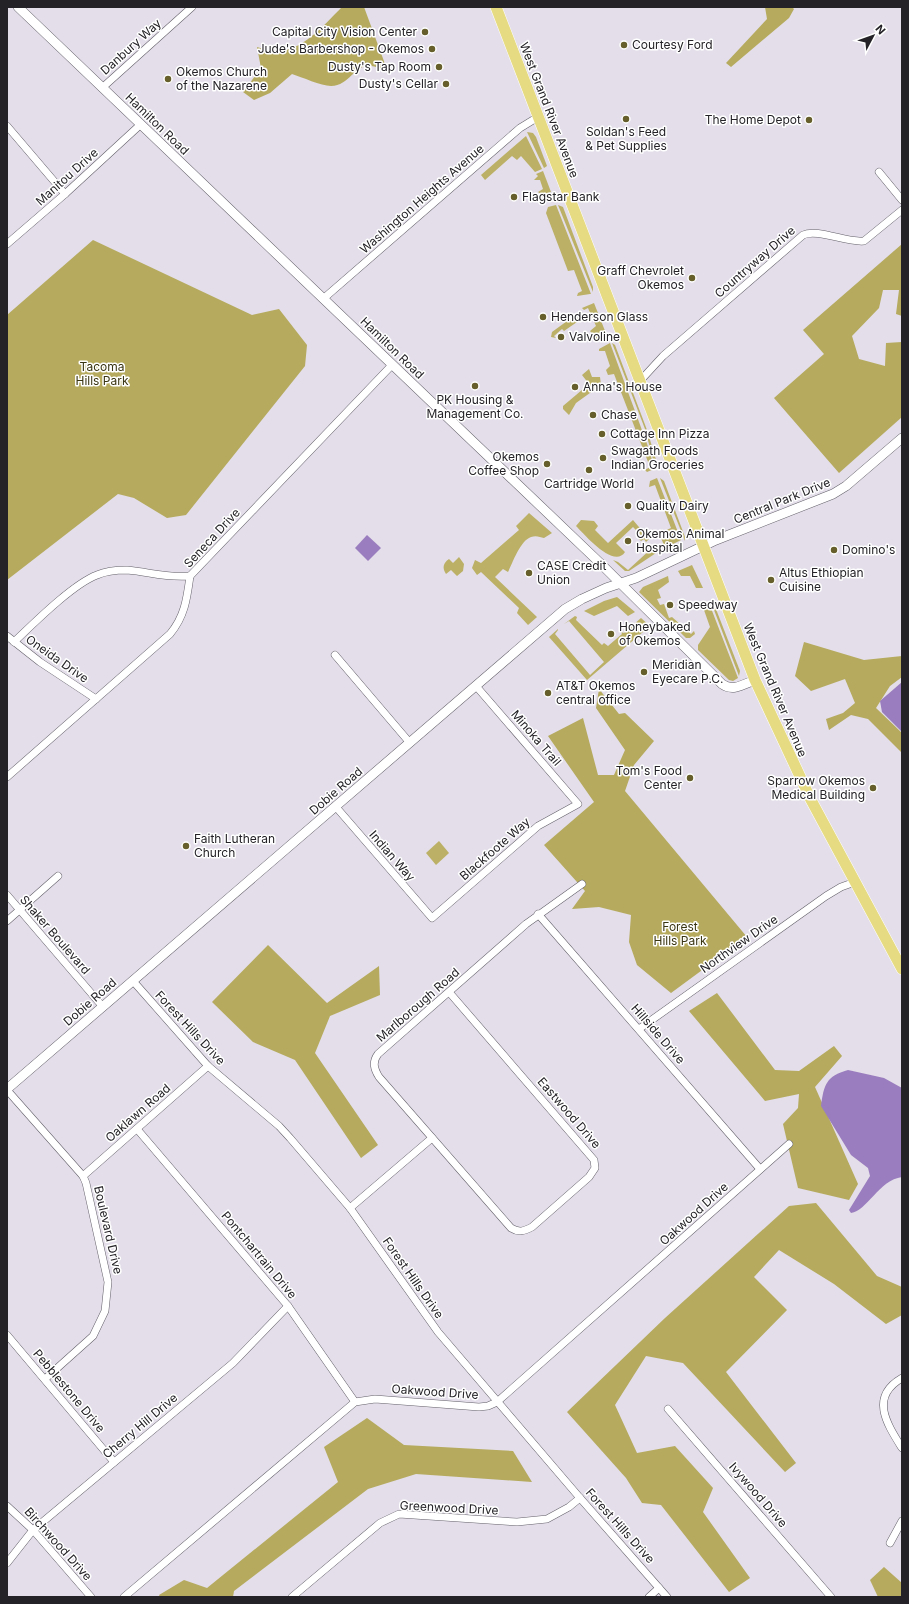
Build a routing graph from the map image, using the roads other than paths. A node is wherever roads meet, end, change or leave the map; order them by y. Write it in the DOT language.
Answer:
graph roads {
  1 [pos="18,7"];
  2 [pos="192,7"];
  3 [pos="496,7"];
  4 [pos="102,88"];
  5 [pos="538,117"];
  6 [pos="140,125"];
  7 [pos="7,126"];
  8 [pos="879,172"];
  9 [pos="65,194"];
  10 [pos="902,200"];
  11 [pos="902,210"];
  12 [pos="7,244"];
  13 [pos="323,299"];
  14 [pos="392,365"];
  15 [pos="640,382"];
  16 [pos="902,438"];
  17 [pos="702,546"];
  18 [pos="190,576"];
  19 [pos="620,583"];
  20 [pos="7,636"];
  21 [pos="14,642"];
  22 [pos="335,654"];
  23 [pos="755,680"];
  24 [pos="476,686"];
  25 [pos="96,699"];
  26 [pos="410,743"];
  27 [pos="7,777"];
  28 [pos="578,804"];
  29 [pos="336,807"];
  30 [pos="58,876"];
  31 [pos="855,882"];
  32 [pos="582,884"];
  33 [pos="7,895"];
  34 [pos="19,910"];
  35 [pos="538,914"];
  36 [pos="432,918"];
  37 [pos="7,921"];
  38 [pos="902,969"];
  39 [pos="133,981"];
  40 [pos="449,992"];
  41 [pos="103,1007"];
  42 [pos="639,1029"];
  43 [pos="208,1066"];
  44 [pos="7,1090"];
  45 [pos="137,1129"];
  46 [pos="432,1138"];
  47 [pos="789,1144"];
  48 [pos="760,1169"];
  49 [pos="83,1176"];
  50 [pos="350,1208"];
  51 [pos="288,1306"];
  52 [pos="7,1335"];
  53 [pos="902,1378"];
  54 [pos="45,1379"];
  55 [pos="356,1402"];
  56 [pos="497,1402"];
  57 [pos="668,1409"];
  58 [pos="902,1448"];
  59 [pos="114,1462"];
  60 [pos="580,1498"];
  61 [pos="7,1506"];
  62 [pos="902,1521"];
  63 [pos="33,1530"];
  64 [pos="890,1543"];
  65 [pos="7,1563"];
  66 [pos="659,1588"];
  67 [pos="91,1597"];
  68 [pos="124,1597"];
  69 [pos="292,1597"];
  70 [pos="649,1597"];
  71 [pos="667,1597"];
  72 [pos="831,1597"];
  1 -- 4 [label="street, Hamilton Road"];
  2 -- 4 [label="street, Danbury Way"];
  3 -- 5 [label="main road, West Grand River Avenue"];
  4 -- 6 [label="street, Hamilton Road"];
  5 -- 13 [label="street, Washington Heights Avenue"];
  5 -- 15 [label="main road, West Grand River Avenue"];
  6 -- 9 [label="street, Manitou Drive"];
  6 -- 13 [label="street, Hamilton Road"];
  7 -- 9 [label="street"];
  8 -- 10 [label="street"];
  9 -- 12 [label="street, Manitou Drive"];
  11 -- 15 [label="street, Countryway Drive"];
  13 -- 14 [label="street, Hamilton Road"];
  14 -- 18 [label="street, Seneca Drive"];
  14 -- 19 [label="street, Hamilton Road"];
  15 -- 17 [label="main road, West Grand River Avenue"];
  16 -- 17 [label="street, Central Park Drive"];
  17 -- 19 [label="street, Dobie Road"];
  17 -- 23 [label="main road, West Grand River Avenue"];
  18 -- 21 [label="street"];
  18 -- 25 [label="street, Seneca Drive"];
  19 -- 23 [label="street, Hamilton Road"];
  19 -- 24 [label="street, Dobie Road"];
  20 -- 21 [label="street, Oneida Drive"];
  21 -- 25 [label="street, Oneida Drive"];
  22 -- 26 [label="street"];
  23 -- 31 [label="main road, West Grand River Avenue"];
  24 -- 26 [label="street, Dobie Road"];
  24 -- 28 [label="street, Minoka Trail"];
  25 -- 27 [label="street, Seneca Drive"];
  26 -- 29 [label="street, Dobie Road"];
  28 -- 36 [label="street, Blackfoote Way"];
  29 -- 36 [label="street, Indian Way"];
  29 -- 39 [label="street, Dobie Road"];
  30 -- 34 [label="street"];
  31 -- 38 [label="main road, West Grand River Avenue"];
  31 -- 42 [label="street, Northview Drive"];
  32 -- 35 [label="street, Marlborough Road"];
  33 -- 34 [label="street, Shaker Boulevard"];
  34 -- 37 [label="street"];
  34 -- 41 [label="street, Shaker Boulevard"];
  35 -- 40 [label="street, Marlborough Road"];
  35 -- 42 [label="street, Hillside Drive"];
  39 -- 41 [label="street, Dobie Road"];
  39 -- 43 [label="street, Forest Hills Drive"];
  40 -- 46 [label="street, Marlborough Road"];
  40 -- 46 [label="street, Eastwood Drive"];
  41 -- 44 [label="street, Dobie Road"];
  42 -- 48 [label="street, Hillside Drive"];
  43 -- 45 [label="street, Oaklawn Road"];
  43 -- 50 [label="street, Forest Hills Drive"];
  44 -- 49 [label="street, Boulevard Drive"];
  45 -- 49 [label="street, Oaklawn Road"];
  45 -- 51 [label="street, Pontchartrain Drive"];
  46 -- 50 [label="street"];
  47 -- 48 [label="street, Oakwood Drive"];
  48 -- 56 [label="street, Oakwood Drive"];
  49 -- 54 [label="street, Boulevard Drive"];
  50 -- 56 [label="street, Forest Hills Drive"];
  51 -- 55 [label="street, Pontchartrain Drive"];
  51 -- 59 [label="street, Cherry Hill Drive"];
  52 -- 54 [label="street, Pebblestone Drive"];
  53 -- 58 [label="street"];
  54 -- 59 [label="street, Pebblestone Drive"];
  55 -- 56 [label="street, Oakwood Drive"];
  55 -- 68 [label="street"];
  56 -- 60 [label="street, Forest Hills Drive"];
  57 -- 72 [label="street, Ivywood Drive"];
  59 -- 63 [label="street, Cherry Hill Drive"];
  60 -- 66 [label="street, Forest Hills Drive"];
  60 -- 69 [label="street, Greenwood Drive"];
  61 -- 63 [label="street, Birchwood Drive"];
  62 -- 64 [label="street"];
  63 -- 65 [label="street, Cherry Hill Drive"];
  63 -- 67 [label="street, Birchwood Drive"];
  66 -- 70 [label="street"];
  66 -- 71 [label="street, Forest Hills Drive"];
}
